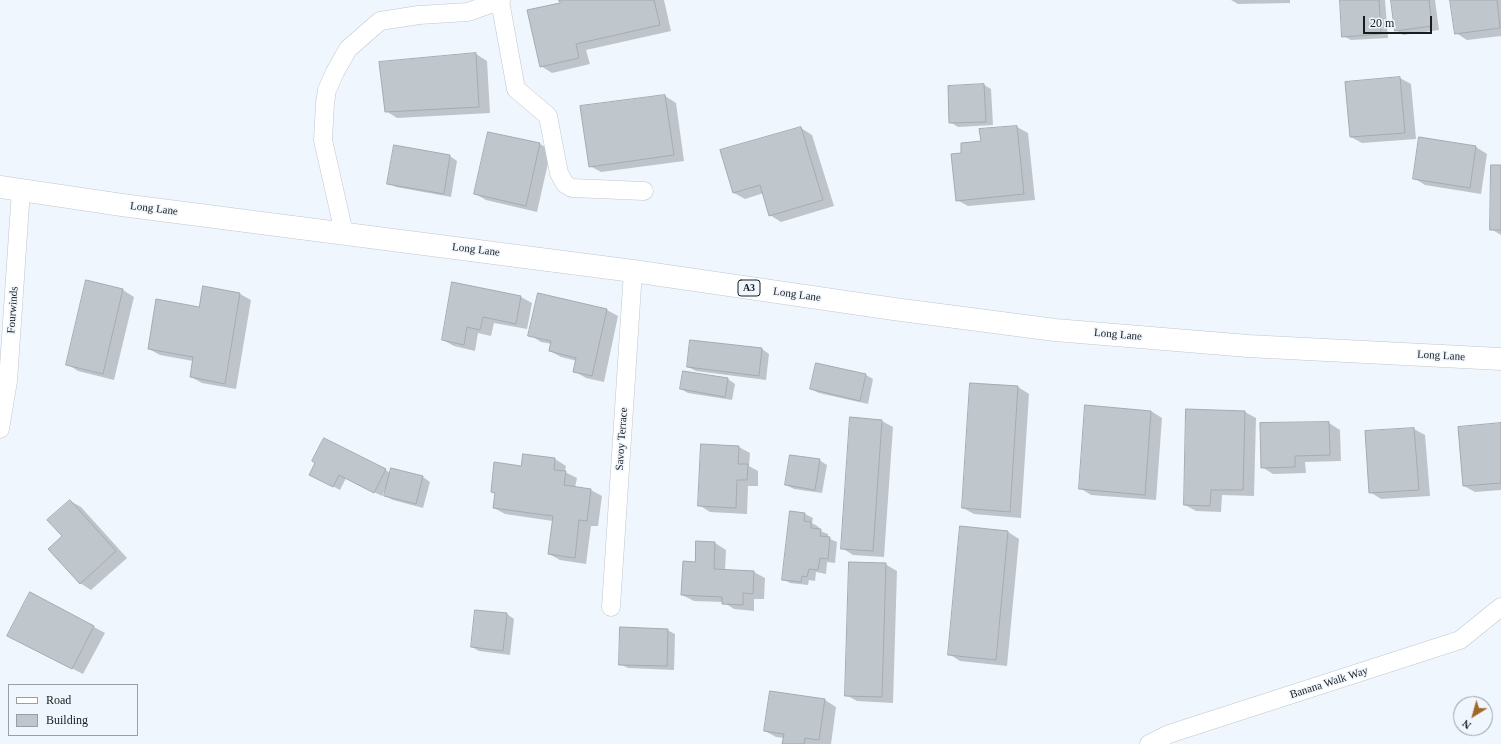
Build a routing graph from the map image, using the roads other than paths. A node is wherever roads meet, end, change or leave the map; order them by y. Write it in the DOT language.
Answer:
graph roads {
  1 [pos="500,0"];
  2 [pos="10,189"];
  3 [pos="644,191"];
  4 [pos="344,233"];
  5 [pos="633,271"];
  6 [pos="1501,359"];
  7 [pos="0,429"];
  8 [pos="612,607"];
  9 [pos="1501,607"];
  10 [pos="1149,744"];
  1 -- 3 [label="street"];
  1 -- 4 [label="street"];
  2 -- 4 [label="main road, Long Lane / A3"];
  2 -- 7 [label="street, Fourwinds"];
  4 -- 5 [label="main road, Long Lane / A3"];
  5 -- 6 [label="main road, Long Lane / A3"];
  5 -- 8 [label="street, Savoy Terrace"];
  9 -- 10 [label="street, Banana Walk Way"];
}
